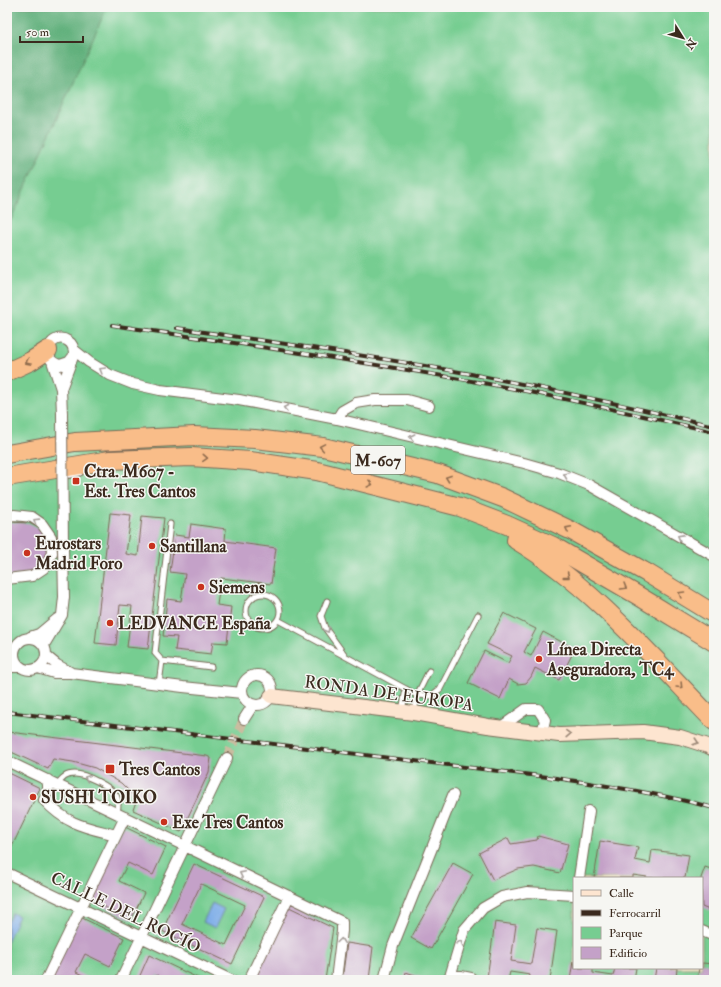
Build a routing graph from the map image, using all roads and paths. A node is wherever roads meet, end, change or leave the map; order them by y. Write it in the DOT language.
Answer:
graph roads {
  1 [pos="73,354"];
  2 [pos="50,356"];
  3 [pos="7,372"];
  4 [pos="61,389"];
  5 [pos="429,406"];
  6 [pos="337,419"];
  7 [pos="8,453"];
  8 [pos="110,460"];
  9 [pos="90,470"];
  10 [pos="84,473"];
  11 [pos="12,476"];
  12 [pos="54,477"];
  13 [pos="39,478"];
  14 [pos="423,497"];
  15 [pos="7,517"];
  16 [pos="170,524"];
  17 [pos="714,556"];
  18 [pos="7,579"];
  19 [pos="326,601"];
  20 [pos="714,614"];
  21 [pos="62,615"];
  22 [pos="478,615"];
  23 [pos="278,620"];
  24 [pos="30,637"];
  25 [pos="714,642"];
  26 [pos="44,645"];
  27 [pos="16,646"];
  28 [pos="7,653"];
  29 [pos="46,656"];
  30 [pos="345,656"];
  31 [pos="162,661"];
  32 [pos="7,667"];
  33 [pos="21,667"];
  34 [pos="211,667"];
  35 [pos="38,668"];
  36 [pos="429,671"];
  37 [pos="71,673"];
  38 [pos="159,684"];
  39 [pos="406,689"];
  40 [pos="242,693"];
  41 [pos="418,695"];
  42 [pos="271,696"];
  43 [pos="253,705"];
  44 [pos="408,712"];
  45 [pos="517,714"];
  46 [pos="244,719"];
  47 [pos="714,721"];
  48 [pos="501,727"];
  49 [pos="518,729"];
  50 [pos="542,732"];
  51 [pos="714,749"];
  52 [pos="227,758"];
  53 [pos="7,761"];
  54 [pos="53,783"];
  55 [pos="453,795"];
  56 [pos="589,811"];
  57 [pos="121,815"];
  58 [pos="116,835"];
  59 [pos="185,846"];
  60 [pos="7,873"];
  61 [pos="580,877"];
  62 [pos="573,895"];
  63 [pos="289,896"];
  64 [pos="81,908"];
  65 [pos="703,932"];
  66 [pos="714,936"];
  67 [pos="142,937"];
  68 [pos="450,977"];
  69 [pos="46,980"];
  70 [pos="121,980"];
  71 [pos="231,980"];
  72 [pos="250,980"];
  73 [pos="336,980"];
  74 [pos="384,980"];
  75 [pos="470,980"];
  1 -- 2 [label="street"];
  1 -- 2 [label="street"];
  1 -- 4 [label="street"];
  6 -- 1 [label="street, one-way"];
  2 -- 3 [label="highway, one-way"];
  2 -- 4 [label="street"];
  4 -- 21 [label="street, bridge"];
  5 -- 6 [label="street"];
  17 -- 6 [label="street, one-way"];
  20 -- 7 [label="highway, M-607, one-way"];
  8 -- 9 [label="lane"];
  8 -- 11 [label="highway, M-607"];
  8 -- 14 [label="highway, M-607, one-way"];
  10 -- 12 [label="lane"];
  11 -- 13 [label="lane"];
  14 -- 25 [label="highway, M-607, one-way"];
  14 -- 47 [label="highway, one-way"];
  18 -- 15 [label="street, one-way"];
  16 -- 31 [label="lane"];
  19 -- 30 [label="lane, one-way"];
  21 -- 24 [label="street"];
  21 -- 26 [label="street"];
  22 -- 41 [label="lane"];
  23 -- 23 [label="lane"];
  23 -- 30 [label="lane"];
  24 -- 26 [label="street"];
  24 -- 27 [label="street"];
  26 -- 29 [label="street"];
  27 -- 28 [label="street"];
  27 -- 33 [label="street"];
  29 -- 35 [label="street"];
  29 -- 37 [label="street"];
  30 -- 39 [label="lane"];
  31 -- 34 [label="lane"];
  31 -- 38 [label="lane"];
  32 -- 33 [label="street"];
  33 -- 35 [label="street"];
  35 -- 37 [label="street"];
  36 -- 41 [label="lane"];
  37 -- 38 [label="street"];
  38 -- 40 [label="street"];
  39 -- 41 [label="lane"];
  39 -- 44 [label="lane"];
  40 -- 42 [label="street"];
  40 -- 43 [label="street"];
  41 -- 44 [label="lane"];
  42 -- 43 [label="street"];
  42 -- 44 [label="street, RONDA DE EUROPA"];
  43 -- 46 [label="street"];
  44 -- 48 [label="street, RONDA DE EUROPA"];
  45 -- 48 [label="street"];
  45 -- 49 [label="street"];
  45 -- 50 [label="street"];
  48 -- 49 [label="street, RONDA DE EUROPA"];
  49 -- 50 [label="street, RONDA DE EUROPA"];
  50 -- 51 [label="street, RONDA DE EUROPA, one-way"];
  52 -- 59 [label="street"];
  53 -- 54 [label="street"];
  54 -- 57 [label="street"];
  57 -- 54 [label="lane, one-way"];
  54 -- 58 [label="street"];
  55 -- 74 [label="street"];
  56 -- 61 [label="street"];
  57 -- 58 [label="street"];
  57 -- 59 [label="street"];
  58 -- 64 [label="street"];
  63 -- 59 [label="street, one-way"];
  59 -- 67 [label="street"];
  60 -- 64 [label="street, CALLE DEL ROCÍO"];
  68 -- 62 [label="street, one-way"];
  63 -- 72 [label="street"];
  73 -- 63 [label="street, one-way"];
  64 -- 67 [label="street, CALLE DEL ROCÍO"];
  64 -- 69 [label="street"];
  65 -- 66 [label="street"];
  67 -- 70 [label="street"];
  67 -- 71 [label="street, CALLE DEL ROCÍO"];
  68 -- 75 [label="street"];
}
